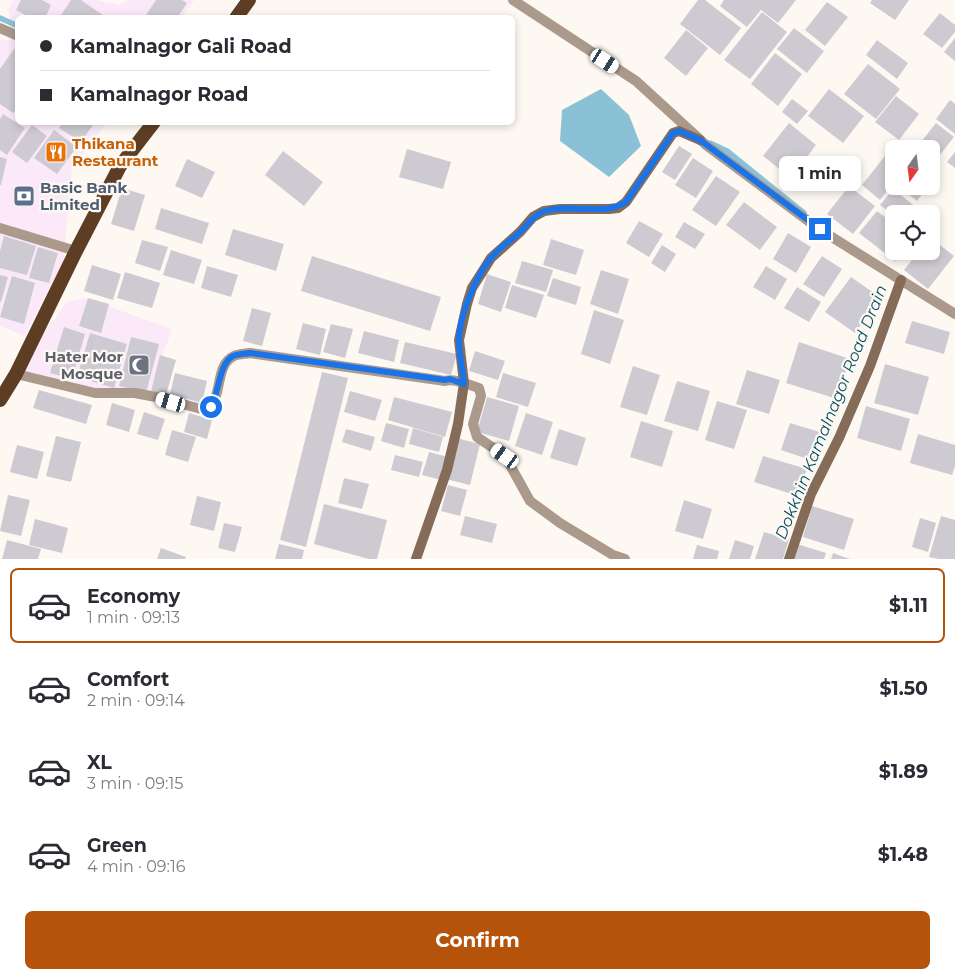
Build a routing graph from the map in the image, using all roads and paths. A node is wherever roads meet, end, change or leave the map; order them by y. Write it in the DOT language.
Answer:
graph roads {
  1 [pos="250,0"];
  2 [pos="513,0"];
  3 [pos="238,15"];
  4 [pos="0,28"];
  5 [pos="15,35"];
  6 [pos="152,125"];
  7 [pos="700,140"];
  8 [pos="0,228"];
  9 [pos="76,251"];
  10 [pos="901,280"];
  11 [pos="955,314"];
  12 [pos="16,374"];
  13 [pos="464,384"];
  14 [pos="0,400"];
  15 [pos="416,559"];
  16 [pos="625,559"];
  17 [pos="789,559"];
  1 -- 3 [label="highway"];
  2 -- 7 [label="street"];
  4 -- 5 [label="street"];
  6 -- 9 [label="highway"];
  7 -- 10 [label="street"];
  7 -- 13 [label="main road"];
  8 -- 9 [label="street"];
  9 -- 12 [label="highway"];
  10 -- 11 [label="street"];
  10 -- 17 [label="main road"];
  12 -- 13 [label="street"];
  12 -- 14 [label="highway"];
  13 -- 15 [label="main road"];
  13 -- 16 [label="street"];
}
